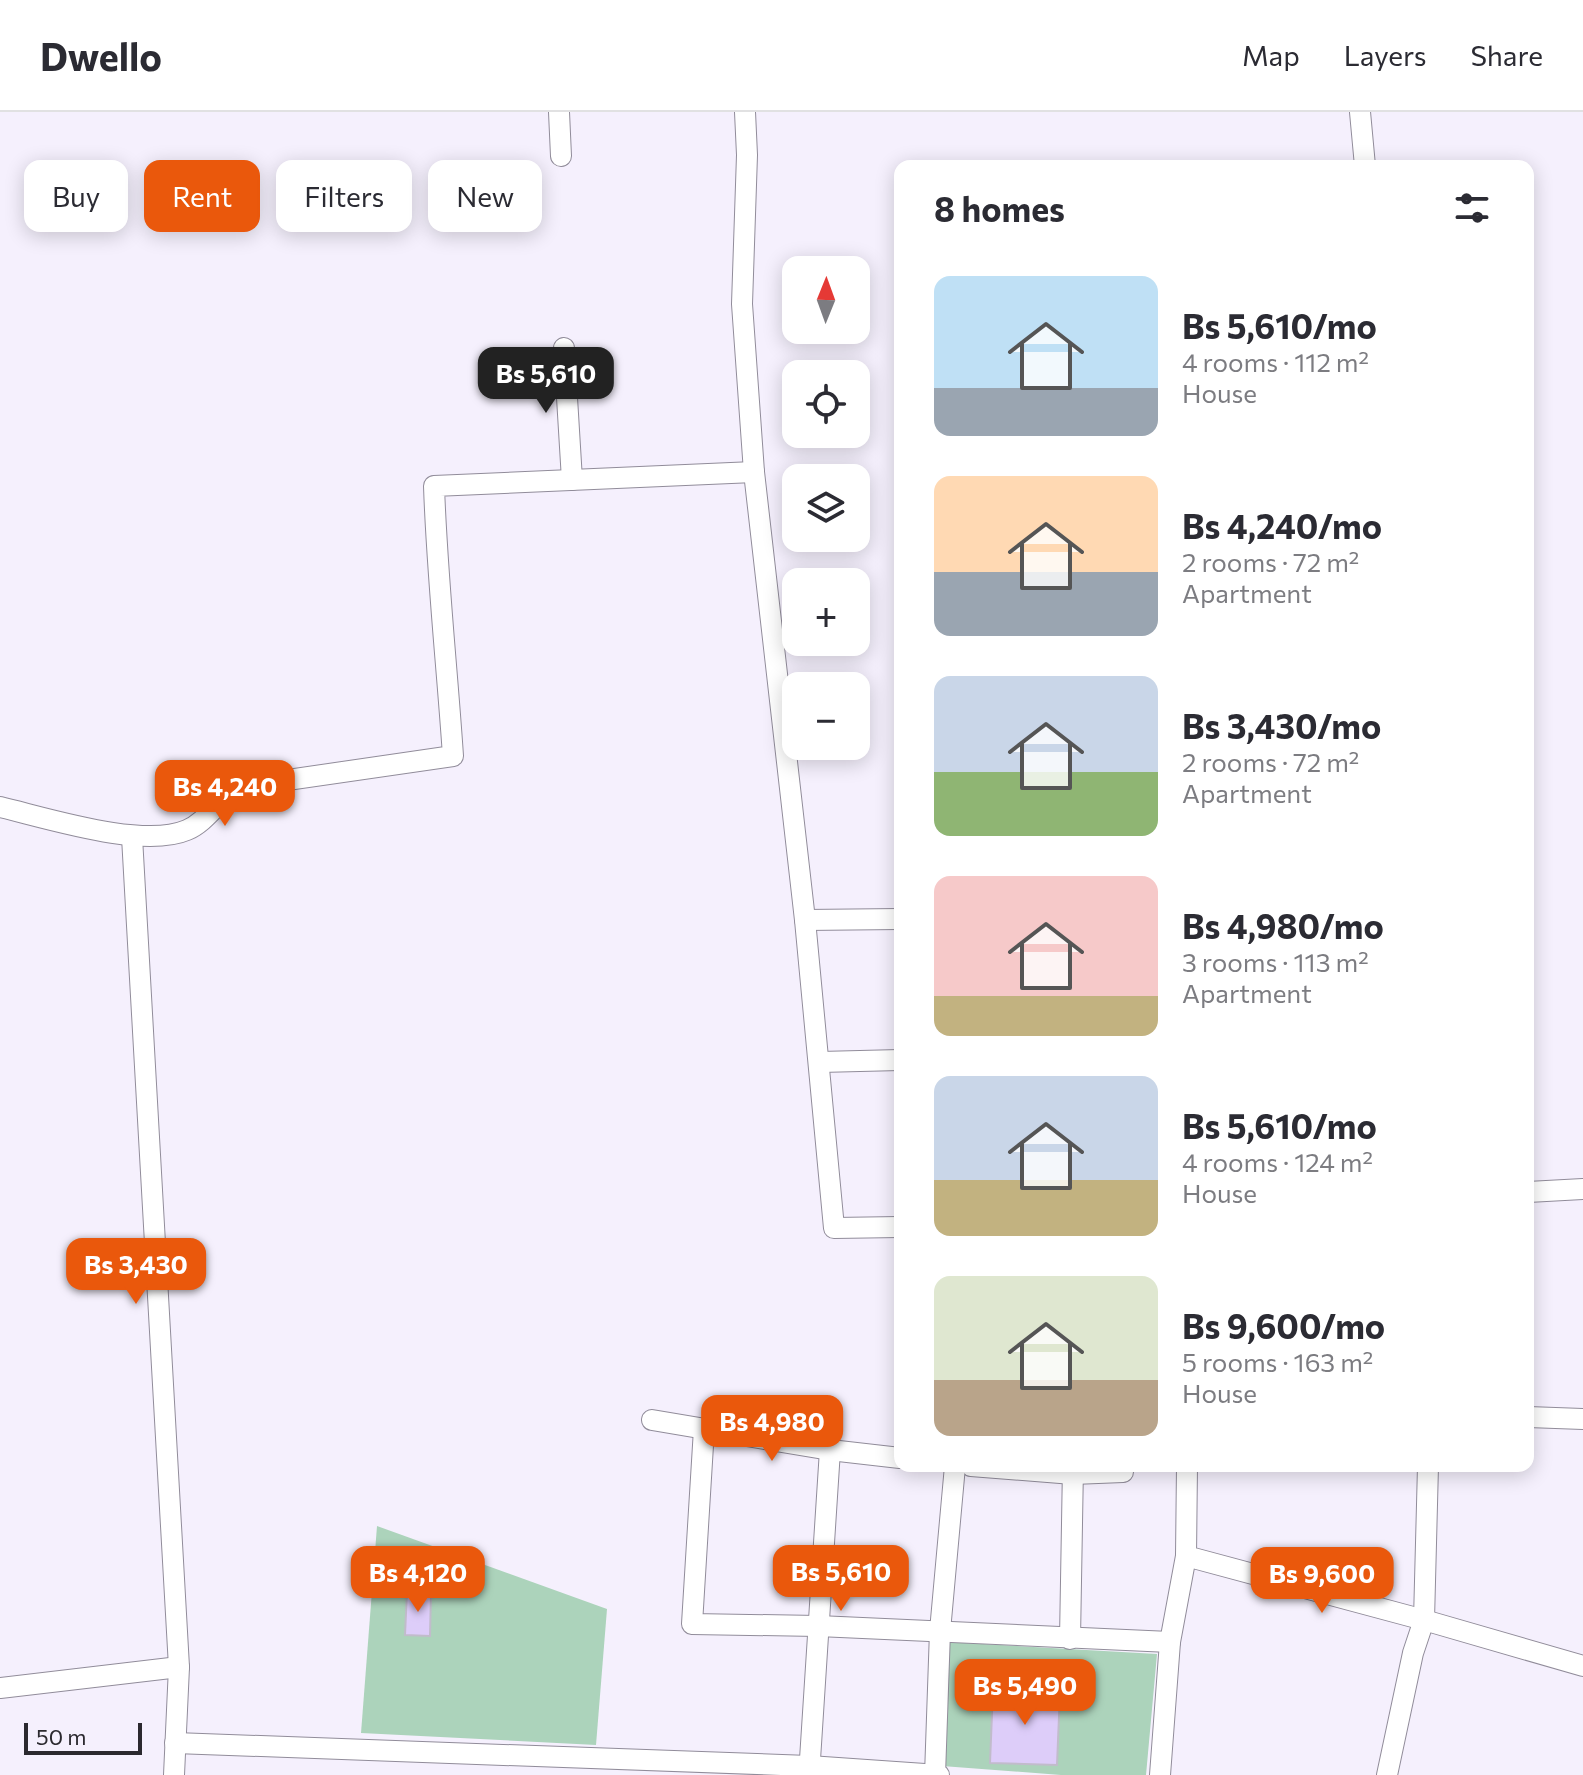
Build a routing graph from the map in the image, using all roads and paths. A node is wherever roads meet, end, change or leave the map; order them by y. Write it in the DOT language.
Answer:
graph roads {
  1 [pos="559,112"];
  2 [pos="745,112"];
  3 [pos="1360,112"];
  4 [pos="561,156"];
  5 [pos="1364,160"];
  6 [pos="564,348"];
  7 [pos="754,472"];
  8 [pos="572,480"];
  9 [pos="0,807"];
  10 [pos="132,837"];
  11 [pos="894,919"];
  12 [pos="805,920"];
  13 [pos="894,1060"];
  14 [pos="820,1062"];
  15 [pos="1583,1189"];
  16 [pos="1534,1192"];
  17 [pos="894,1227"];
  18 [pos="1534,1417"];
  19 [pos="1583,1419"];
  20 [pos="652,1420"];
  21 [pos="704,1429"];
  22 [pos="830,1450"];
  23 [pos="894,1457"];
  24 [pos="954,1472"];
  25 [pos="1073,1472"];
  26 [pos="1187,1472"];
  27 [pos="1428,1472"];
  28 [pos="1186,1556"];
  29 [pos="1424,1620"];
  30 [pos="818,1626"];
  31 [pos="940,1631"];
  32 [pos="1070,1639"];
  33 [pos="1170,1642"];
  34 [pos="1583,1666"];
  35 [pos="179,1667"];
  36 [pos="0,1688"];
  37 [pos="175,1743"];
  38 [pos="582,1767"];
  39 [pos="809,1770"];
  40 [pos="174,1775"];
  41 [pos="937,1775"];
  42 [pos="1160,1775"];
  43 [pos="1387,1775"];
  1 -- 4 [label="street"];
  2 -- 7 [label="street"];
  3 -- 5 [label="street"];
  6 -- 8 [label="street"];
  7 -- 8 [label="street"];
  7 -- 12 [label="street"];
  8 -- 10 [label="street"];
  9 -- 10 [label="street"];
  10 -- 35 [label="street"];
  11 -- 12 [label="street"];
  12 -- 14 [label="street"];
  13 -- 14 [label="street"];
  14 -- 17 [label="street"];
  15 -- 16 [label="street"];
  18 -- 19 [label="street"];
  20 -- 21 [label="street"];
  21 -- 22 [label="street"];
  21 -- 30 [label="street"];
  22 -- 23 [label="street"];
  22 -- 30 [label="street"];
  24 -- 31 [label="street"];
  25 -- 32 [label="street"];
  26 -- 28 [label="street"];
  27 -- 29 [label="street"];
  28 -- 29 [label="street"];
  28 -- 33 [label="street"];
  29 -- 34 [label="street"];
  29 -- 43 [label="street"];
  30 -- 31 [label="street"];
  30 -- 39 [label="street"];
  31 -- 32 [label="street"];
  31 -- 41 [label="street"];
  32 -- 33 [label="street"];
  33 -- 42 [label="street"];
  35 -- 36 [label="street"];
  35 -- 37 [label="street"];
  37 -- 38 [label="street"];
  37 -- 40 [label="street"];
  38 -- 39 [label="street"];
  39 -- 41 [label="street"];
}
